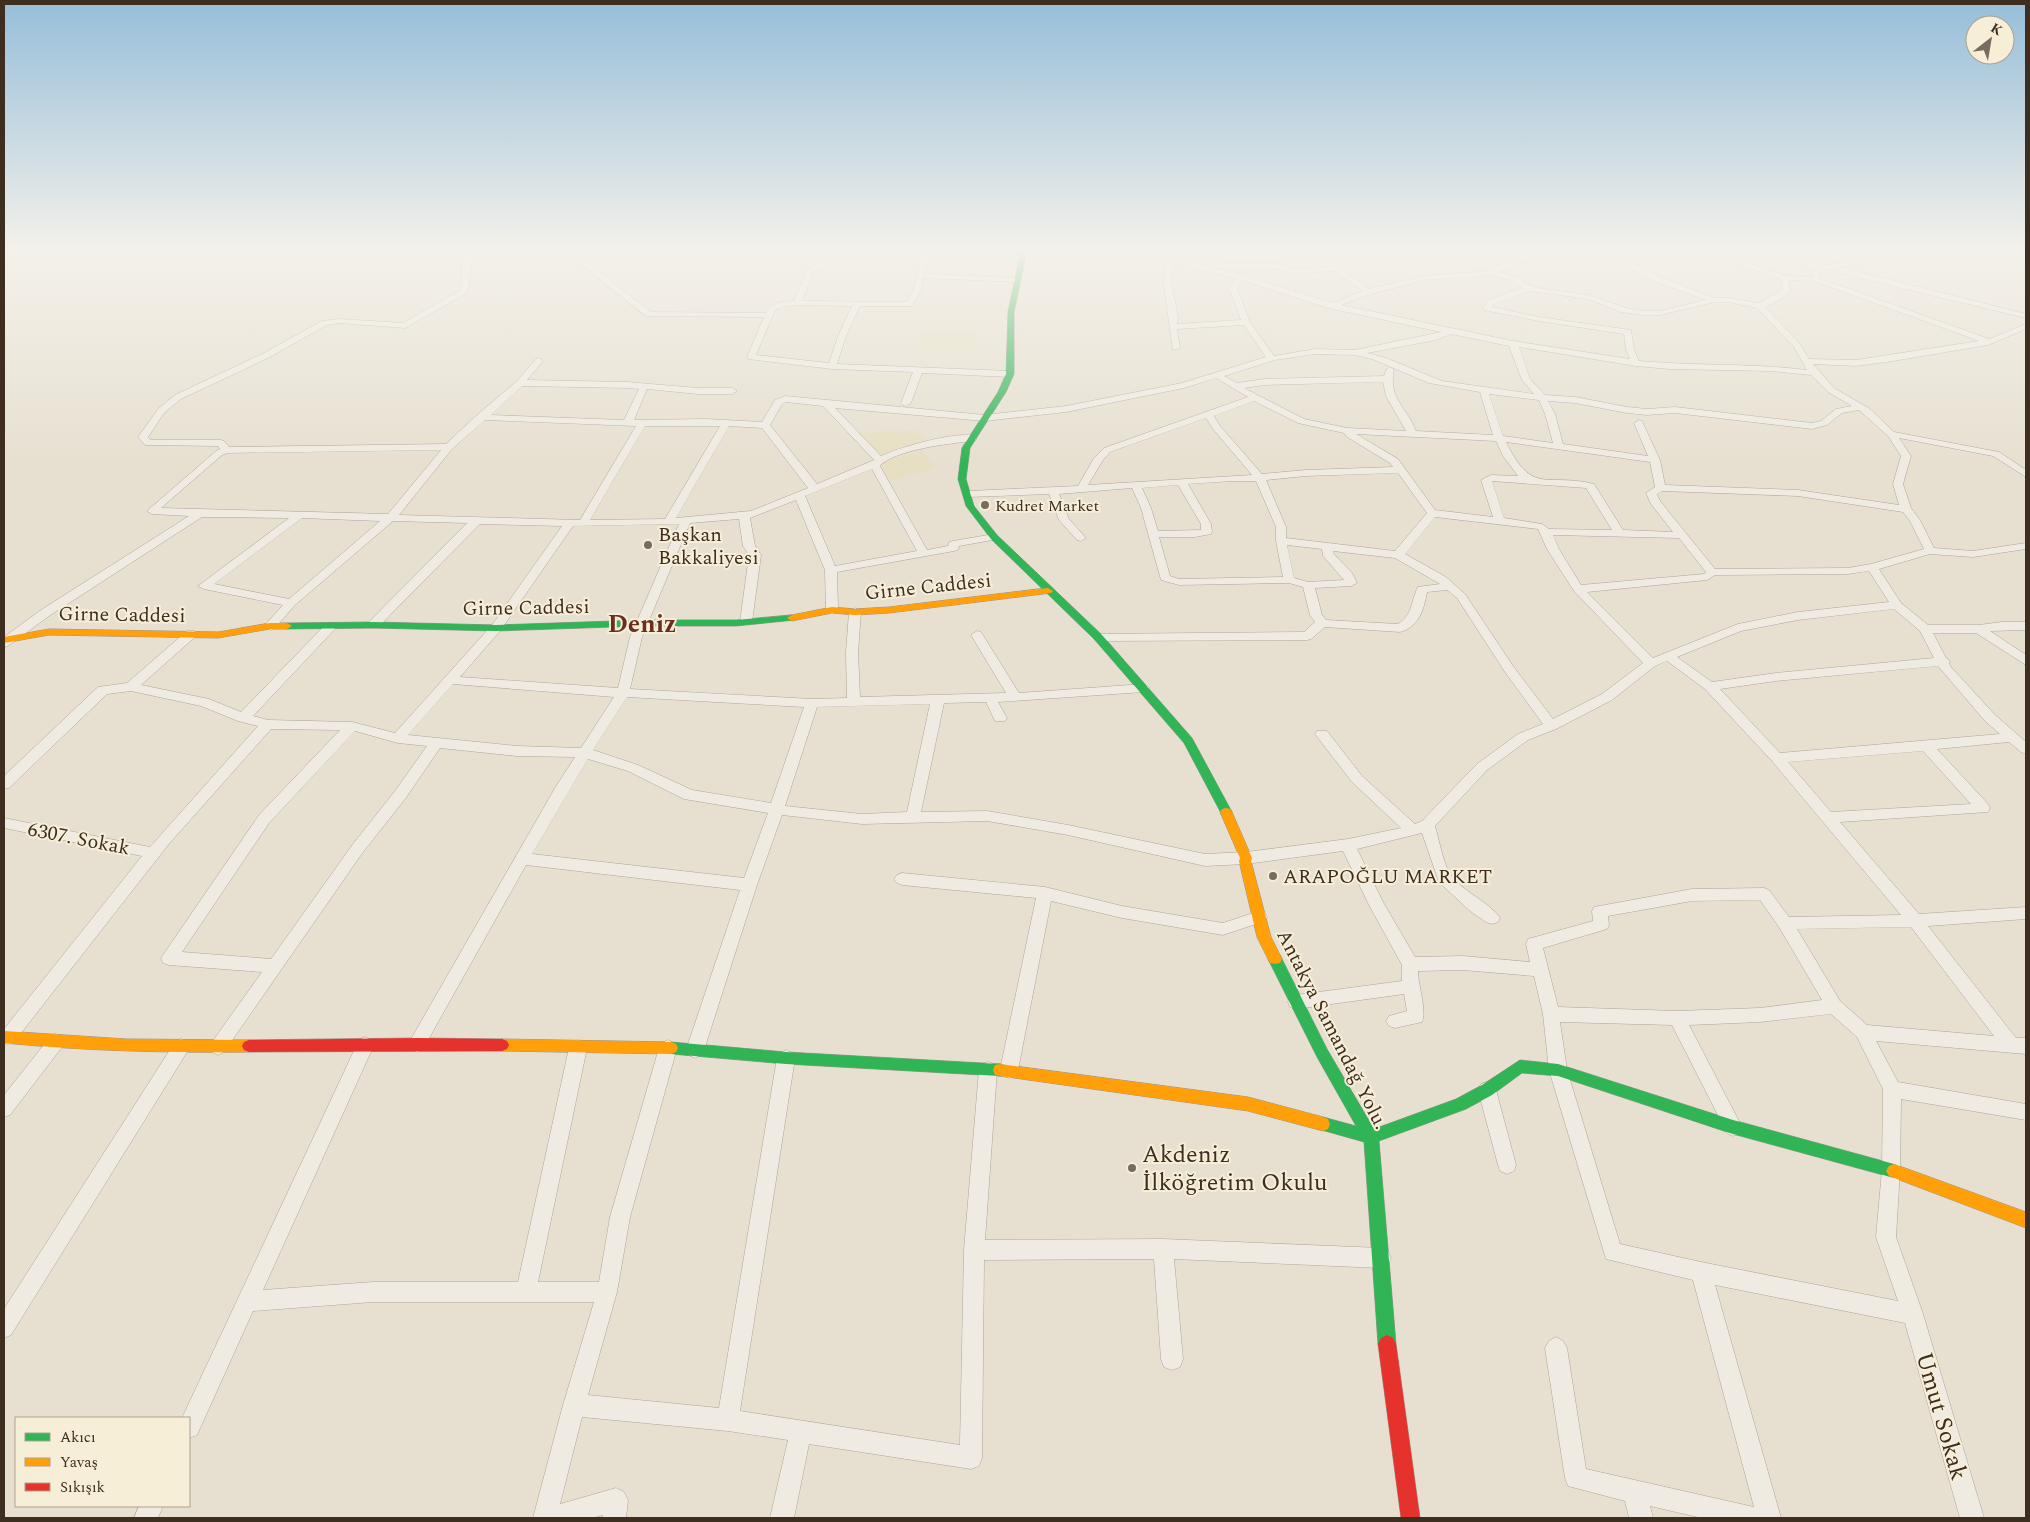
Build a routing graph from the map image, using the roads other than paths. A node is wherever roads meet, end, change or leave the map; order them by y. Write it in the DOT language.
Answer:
graph roads {
  1 [pos="339,322"];
  2 [pos="339,322"];
  3 [pos="412,322"];
  4 [pos="766,322"];
  5 [pos="848,322"];
  6 [pos="1011,322"];
  7 [pos="1174,322"];
  8 [pos="1246,322"];
  9 [pos="1404,322"];
  10 [pos="1560,322"];
  11 [pos="1775,322"];
  12 [pos="1933,322"];
  13 [pos="2026,326"];
  14 [pos="1173,327"];
  15 [pos="1448,332"];
  16 [pos="1988,342"];
  17 [pos="1513,344"];
  18 [pos="1176,348"];
  19 [pos="1354,352"];
  20 [pos="1271,358"];
  21 [pos="1806,360"];
  22 [pos="539,361"];
  23 [pos="1636,363"];
  24 [pos="1393,365"];
  25 [pos="832,366"];
  26 [pos="919,369"];
  27 [pos="1814,373"];
  28 [pos="1010,374"];
  29 [pos="1217,375"];
  30 [pos="1388,378"];
  31 [pos="520,383"];
  32 [pos="1236,386"];
  33 [pos="644,387"];
  34 [pos="732,391"];
  35 [pos="1484,391"];
  36 [pos="1542,397"];
  37 [pos="1255,398"];
  38 [pos="826,404"];
  39 [pos="906,404"];
  40 [pos="1861,407"];
  41 [pos="1208,413"];
  42 [pos="480,417"];
  43 [pos="985,418"];
  44 [pos="628,422"];
  45 [pos="642,423"];
  46 [pos="726,423"];
  47 [pos="1639,423"];
  48 [pos="766,425"];
  49 [pos="1347,431"];
  50 [pos="1412,433"];
  51 [pos="1891,434"];
  52 [pos="973,438"];
  53 [pos="1499,438"];
  54 [pos="1558,446"];
  55 [pos="449,447"];
  56 [pos="226,450"];
  57 [pos="879,460"];
  58 [pos="1654,460"];
  59 [pos="1401,470"];
  60 [pos="2026,474"];
  61 [pos="1260,478"];
  62 [pos="1529,480"];
  63 [pos="1181,482"];
  64 [pos="1136,485"];
  65 [pos="814,488"];
  66 [pos="1660,488"];
  67 [pos="1081,489"];
  68 [pos="1053,491"];
  69 [pos="799,494"];
  70 [pos="968,494"];
  71 [pos="1906,508"];
  72 [pos="1432,513"];
  73 [pos="200,514"];
  74 [pos="300,515"];
  75 [pos="744,516"];
  76 [pos="391,517"];
  77 [pos="686,520"];
  78 [pos="1499,520"];
  79 [pos="476,521"];
  80 [pos="668,522"];
  81 [pos="570,523"];
  82 [pos="583,523"];
  83 [pos="1546,532"];
  84 [pos="1619,533"];
  85 [pos="1154,534"];
  86 [pos="1680,534"];
  87 [pos="994,537"];
  88 [pos="1081,538"];
  89 [pos="1281,541"];
  90 [pos="1328,546"];
  91 [pos="2026,546"];
  92 [pos="1930,551"];
  93 [pos="923,553"];
  94 [pos="1398,555"];
  95 [pos="1872,567"];
  96 [pos="831,570"];
  97 [pos="1712,572"];
  98 [pos="1289,580"];
  99 [pos="1308,585"];
  100 [pos="1450,586"];
  101 [pos="1578,589"];
  102 [pos="1048,591"];
  103 [pos="291,603"];
  104 [pos="1897,605"];
  105 [pos="832,610"];
  106 [pos="855,612"];
  107 [pos="643,622"];
  108 [pos="746,622"];
  109 [pos="1322,623"];
  110 [pos="373,625"];
  111 [pos="270,626"];
  112 [pos="2026,626"];
  113 [pos="330,627"];
  114 [pos="496,628"];
  115 [pos="1925,629"];
  116 [pos="1979,629"];
  117 [pos="191,634"];
  118 [pos="977,635"];
  119 [pos="1098,637"];
  120 [pos="4,641"];
  121 [pos="1669,657"];
  122 [pos="1944,661"];
  123 [pos="2026,661"];
  124 [pos="1651,663"];
  125 [pos="451,680"];
  126 [pos="1710,686"];
  127 [pos="131,687"];
  128 [pos="1144,688"];
  129 [pos="623,694"];
  130 [pos="1015,697"];
  131 [pos="990,698"];
  132 [pos="938,699"];
  133 [pos="812,703"];
  134 [pos="854,703"];
  135 [pos="243,718"];
  136 [pos="1000,718"];
  137 [pos="268,724"];
  138 [pos="352,726"];
  139 [pos="1551,726"];
  140 [pos="1322,734"];
  141 [pos="2013,737"];
  142 [pos="398,738"];
  143 [pos="436,743"];
  144 [pos="1926,746"];
  145 [pos="2026,749"];
  146 [pos="586,753"];
  147 [pos="1777,758"];
  148 [pos="4,784"];
  149 [pos="777,808"];
  150 [pos="913,816"];
  151 [pos="1827,818"];
  152 [pos="4,823"];
  153 [pos="1420,828"];
  154 [pos="1348,845"];
  155 [pos="154,853"];
  156 [pos="1246,858"];
  157 [pos="523,859"];
  158 [pos="902,878"];
  159 [pos="749,885"];
  160 [pos="1045,893"];
  161 [pos="2026,913"];
  162 [pos="1259,918"];
  163 [pos="1492,918"];
  164 [pos="1916,922"];
  165 [pos="1785,924"];
  166 [pos="1410,964"];
  167 [pos="274,966"];
  168 [pos="1540,970"];
  169 [pos="1410,986"];
  170 [pos="1296,1002"];
  171 [pos="1834,1006"];
  172 [pos="1551,1014"];
  173 [pos="1677,1018"];
  174 [pos="1395,1021"];
  175 [pos="1863,1032"];
  176 [pos="6,1037"];
  177 [pos="56,1042"];
  178 [pos="417,1044"];
  179 [pos="365,1045"];
  180 [pos="2019,1045"];
  181 [pos="182,1047"];
  182 [pos="218,1048"];
  183 [pos="578,1048"];
  184 [pos="668,1048"];
  185 [pos="695,1050"];
  186 [pos="786,1058"];
  187 [pos="988,1070"];
  188 [pos="1008,1070"];
  189 [pos="1558,1070"];
  190 [pos="1892,1089"];
  191 [pos="1487,1090"];
  192 [pos="4,1109"];
  193 [pos="2026,1112"];
  194 [pos="1733,1127"];
  195 [pos="1371,1137"];
  196 [pos="1507,1165"];
  197 [pos="1891,1170"];
  198 [pos="2026,1220"];
  199 [pos="1163,1249"];
  200 [pos="974,1250"];
  201 [pos="1381,1258"];
  202 [pos="1702,1272"];
  203 [pos="526,1291"];
  204 [pos="607,1292"];
  205 [pos="247,1301"];
  206 [pos="1913,1314"];
  207 [pos="4,1328"];
  208 [pos="1556,1348"];
  209 [pos="1172,1359"];
  210 [pos="574,1405"];
  211 [pos="728,1420"];
  212 [pos="190,1424"];
  213 [pos="801,1430"];
  214 [pos="1635,1492"];
  215 [pos="545,1518"];
  216 [pos="551,1518"];
  217 [pos="614,1518"];
  218 [pos="782,1518"];
  219 [pos="1411,1518"];
  220 [pos="1641,1518"];
  221 [pos="1752,1518"];
  222 [pos="1769,1518"];
  223 [pos="1972,1518"];
  1 -- 3 [label="street"];
  2 -- 56 [label="street"];
  4 -- 25 [label="street"];
  5 -- 25 [label="street"];
  6 -- 28 [label="street, Antakya Samandağ Yolu."];
  7 -- 14 [label="street"];
  8 -- 14 [label="street"];
  8 -- 20 [label="street"];
  9 -- 15 [label="street"];
  10 -- 23 [label="street"];
  11 -- 21 [label="street"];
  12 -- 16 [label="street"];
  13 -- 16 [label="street"];
  14 -- 18 [label="street"];
  15 -- 17 [label="street"];
  15 -- 19 [label="street"];
  16 -- 21 [label="street"];
  17 -- 23 [label="street"];
  17 -- 36 [label="street"];
  19 -- 20 [label="street"];
  19 -- 24 [label="street"];
  20 -- 29 [label="street"];
  21 -- 27 [label="street"];
  22 -- 31 [label="street"];
  23 -- 27 [label="street"];
  24 -- 30 [label="street"];
  24 -- 35 [label="street"];
  25 -- 26 [label="street"];
  26 -- 28 [label="street"];
  26 -- 39 [label="street"];
  27 -- 40 [label="street"];
  28 -- 43 [label="street, Antakya Samandağ Yolu."];
  29 -- 32 [label="street"];
  29 -- 43 [label="street"];
  30 -- 32 [label="street"];
  30 -- 50 [label="street"];
  31 -- 33 [label="street"];
  31 -- 42 [label="street"];
  32 -- 37 [label="street"];
  33 -- 34 [label="street"];
  33 -- 44 [label="street"];
  35 -- 36 [label="street"];
  35 -- 53 [label="street"];
  36 -- 40 [label="street"];
  36 -- 54 [label="street"];
  37 -- 41 [label="street"];
  37 -- 49 [label="street"];
  38 -- 43 [label="street"];
  38 -- 48 [label="street"];
  38 -- 57 [label="street"];
  40 -- 51 [label="street"];
  41 -- 61 [label="street"];
  41 -- 67 [label="street"];
  42 -- 44 [label="street"];
  42 -- 55 [label="street"];
  43 -- 52 [label="street, Antakya Samandağ Yolu."];
  44 -- 45 [label="street"];
  45 -- 46 [label="street"];
  45 -- 82 [label="street"];
  46 -- 48 [label="street"];
  46 -- 80 [label="street"];
  47 -- 58 [label="street"];
  48 -- 65 [label="street"];
  49 -- 50 [label="street"];
  49 -- 59 [label="street"];
  50 -- 53 [label="street"];
  51 -- 60 [label="street"];
  51 -- 71 [label="street"];
  52 -- 57 [label="street"];
  52 -- 70 [label="street, Antakya Samandağ Yolu."];
  53 -- 54 [label="street"];
  53 -- 62 [label="street"];
  54 -- 58 [label="street"];
  55 -- 56 [label="street"];
  55 -- 76 [label="street"];
  56 -- 73 [label="street"];
  57 -- 65 [label="street"];
  57 -- 93 [label="street"];
  58 -- 66 [label="street"];
  59 -- 61 [label="street"];
  59 -- 72 [label="street"];
  61 -- 63 [label="street"];
  61 -- 89 [label="street"];
  62 -- 78 [label="street"];
  62 -- 84 [label="street"];
  63 -- 64 [label="street"];
  63 -- 85 [label="street"];
  64 -- 67 [label="street"];
  64 -- 85 [label="street"];
  65 -- 69 [label="street"];
  66 -- 71 [label="street"];
  66 -- 86 [label="street"];
  67 -- 68 [label="street"];
  68 -- 70 [label="street"];
  68 -- 88 [label="street"];
  69 -- 75 [label="street"];
  69 -- 96 [label="street"];
  70 -- 87 [label="street, Antakya Samandağ Yolu."];
  71 -- 92 [label="street"];
  72 -- 78 [label="street"];
  72 -- 94 [label="street"];
  73 -- 74 [label="street"];
  73 -- 120 [label="street"];
  74 -- 76 [label="street"];
  74 -- 103 [label="street"];
  75 -- 77 [label="street"];
  75 -- 108 [label="street"];
  76 -- 79 [label="street"];
  76 -- 103 [label="street"];
  77 -- 80 [label="street"];
  77 -- 107 [label="street"];
  78 -- 83 [label="street"];
  79 -- 81 [label="street"];
  79 -- 110 [label="street"];
  80 -- 82 [label="street"];
  81 -- 82 [label="street"];
  81 -- 114 [label="street"];
  83 -- 84 [label="street"];
  83 -- 101 [label="street"];
  84 -- 86 [label="street"];
  85 -- 98 [label="street"];
  86 -- 97 [label="street"];
  87 -- 93 [label="street"];
  87 -- 102 [label="street, Antakya Samandağ Yolu."];
  89 -- 90 [label="street"];
  89 -- 98 [label="street"];
  90 -- 94 [label="street"];
  90 -- 99 [label="street"];
  91 -- 92 [label="street"];
  92 -- 95 [label="street"];
  93 -- 96 [label="street"];
  94 -- 100 [label="street"];
  95 -- 97 [label="street"];
  95 -- 104 [label="street"];
  96 -- 105 [label="street"];
  97 -- 101 [label="street"];
  98 -- 99 [label="street"];
  99 -- 109 [label="street"];
  100 -- 109 [label="street"];
  100 -- 139 [label="street"];
  101 -- 124 [label="street"];
  102 -- 106 [label="street, Girne Caddesi"];
  102 -- 119 [label="street, Antakya Samandağ Yolu."];
  103 -- 111 [label="street"];
  104 -- 115 [label="street"];
  104 -- 121 [label="street"];
  105 -- 106 [label="street, Girne Caddesi"];
  105 -- 108 [label="street, Girne Caddesi"];
  106 -- 134 [label="street"];
  107 -- 108 [label="street, Girne Caddesi"];
  107 -- 114 [label="street, Girne Caddesi"];
  107 -- 129 [label="street"];
  109 -- 119 [label="street"];
  110 -- 113 [label="street, Girne Caddesi"];
  110 -- 114 [label="street, Girne Caddesi"];
  111 -- 113 [label="street, Girne Caddesi"];
  111 -- 117 [label="street, Girne Caddesi"];
  112 -- 116 [label="street"];
  113 -- 135 [label="street"];
  114 -- 125 [label="street"];
  115 -- 116 [label="street"];
  115 -- 122 [label="street"];
  116 -- 123 [label="street"];
  117 -- 120 [label="street, Girne Caddesi"];
  117 -- 127 [label="street"];
  118 -- 130 [label="street"];
  119 -- 128 [label="street, Antakya Samandağ Yolu."];
  121 -- 124 [label="street"];
  121 -- 126 [label="street"];
  122 -- 126 [label="street"];
  122 -- 141 [label="street"];
  124 -- 139 [label="street"];
  125 -- 129 [label="street"];
  125 -- 142 [label="street"];
  126 -- 147 [label="street"];
  127 -- 135 [label="street"];
  127 -- 148 [label="street"];
  128 -- 130 [label="street"];
  128 -- 156 [label="street, Antakya Samandağ Yolu."];
  129 -- 133 [label="street"];
  129 -- 146 [label="street"];
  130 -- 131 [label="street"];
  131 -- 132 [label="street"];
  131 -- 136 [label="street"];
  132 -- 134 [label="street"];
  132 -- 150 [label="street"];
  133 -- 134 [label="street"];
  133 -- 149 [label="street"];
  135 -- 137 [label="street"];
  137 -- 138 [label="street"];
  137 -- 155 [label="street"];
  138 -- 142 [label="street"];
  138 -- 167 [label="street"];
  139 -- 153 [label="street"];
  140 -- 153 [label="street"];
  141 -- 144 [label="street"];
  141 -- 145 [label="street"];
  142 -- 143 [label="street"];
  143 -- 146 [label="street"];
  143 -- 167 [label="street"];
  144 -- 147 [label="street"];
  144 -- 151 [label="street"];
  146 -- 149 [label="street"];
  146 -- 157 [label="street"];
  147 -- 151 [label="street"];
  149 -- 150 [label="street"];
  149 -- 159 [label="street"];
  150 -- 156 [label="street"];
  151 -- 164 [label="street"];
  152 -- 155 [label="street, 6307. Sokak"];
  153 -- 154 [label="street"];
  153 -- 163 [label="street"];
  154 -- 156 [label="street"];
  154 -- 166 [label="street"];
  155 -- 176 [label="street"];
  156 -- 162 [label="street, Antakya Samandağ Yolu."];
  157 -- 159 [label="street"];
  157 -- 178 [label="street"];
  158 -- 160 [label="street"];
  159 -- 185 [label="street"];
  160 -- 162 [label="street"];
  160 -- 188 [label="street"];
  161 -- 164 [label="street"];
  162 -- 170 [label="street, Antakya Samandağ Yolu."];
  164 -- 165 [label="street"];
  164 -- 180 [label="street"];
  165 -- 168 [label="street"];
  165 -- 171 [label="street"];
  166 -- 168 [label="street"];
  166 -- 169 [label="street"];
  167 -- 182 [label="street"];
  168 -- 172 [label="street"];
  169 -- 170 [label="street"];
  169 -- 174 [label="street"];
  170 -- 195 [label="street, Antakya Samandağ Yolu."];
  171 -- 173 [label="street"];
  171 -- 175 [label="street"];
  172 -- 173 [label="street"];
  172 -- 189 [label="street"];
  173 -- 194 [label="street"];
  175 -- 180 [label="street"];
  175 -- 190 [label="street"];
  176 -- 177 [label="street"];
  177 -- 181 [label="street"];
  177 -- 192 [label="street"];
  178 -- 179 [label="street"];
  178 -- 183 [label="street"];
  179 -- 182 [label="street"];
  179 -- 205 [label="street"];
  181 -- 182 [label="street"];
  181 -- 207 [label="street"];
  183 -- 184 [label="street"];
  183 -- 203 [label="street"];
  184 -- 185 [label="street"];
  184 -- 204 [label="street"];
  185 -- 186 [label="street"];
  186 -- 187 [label="street"];
  186 -- 211 [label="street"];
  187 -- 188 [label="street"];
  187 -- 200 [label="street"];
  188 -- 195 [label="street"];
  189 -- 191 [label="street"];
  189 -- 194 [label="street"];
  189 -- 202 [label="street"];
  190 -- 193 [label="street"];
  190 -- 197 [label="street, Umut Sokak"];
  191 -- 195 [label="street"];
  191 -- 196 [label="street"];
  194 -- 197 [label="street"];
  195 -- 201 [label="street, Antakya Samandağ Yolu."];
  197 -- 198 [label="street"];
  197 -- 206 [label="street, Umut Sokak"];
  199 -- 200 [label="street"];
  199 -- 201 [label="street"];
  199 -- 209 [label="street"];
  200 -- 213 [label="street"];
  201 -- 219 [label="street, Antakya Samandağ Yolu."];
  202 -- 206 [label="street"];
  202 -- 222 [label="street"];
  203 -- 204 [label="street"];
  203 -- 205 [label="street"];
  204 -- 210 [label="street"];
  205 -- 212 [label="street"];
  206 -- 223 [label="street, Umut Sokak"];
  208 -- 214 [label="street"];
  210 -- 211 [label="street"];
  210 -- 215 [label="street"];
  211 -- 213 [label="street"];
  213 -- 218 [label="street"];
  214 -- 220 [label="street"];
  214 -- 221 [label="street"];
  216 -- 217 [label="street"];
}
